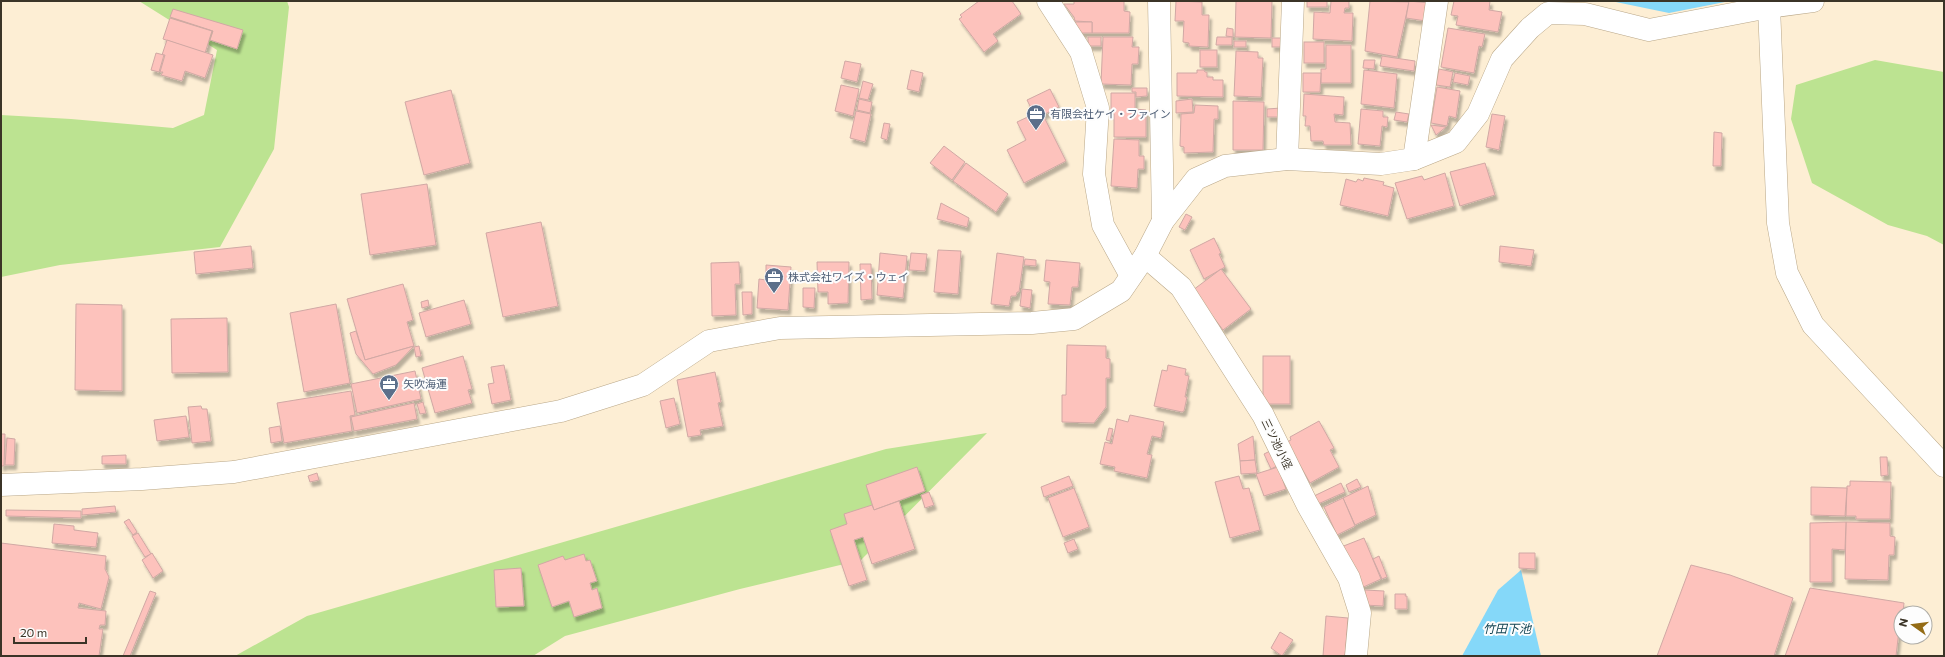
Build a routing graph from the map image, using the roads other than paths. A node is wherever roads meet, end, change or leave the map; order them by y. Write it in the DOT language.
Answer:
graph roads {
  1 [pos="1048,1"];
  2 [pos="1159,1"];
  3 [pos="1293,1"];
  4 [pos="1437,1"];
  5 [pos="1812,1"];
  6 [pos="1546,7"];
  7 [pos="1769,7"];
  8 [pos="1287,159"];
  9 [pos="1414,159"];
  10 [pos="1164,221"];
  11 [pos="1145,256"];
  12 [pos="1131,276"];
  13 [pos="1944,466"];
  14 [pos="1,485"];
  15 [pos="1356,656"];
  1 -- 12 [label="street"];
  2 -- 10 [label="street"];
  3 -- 8 [label="street"];
  4 -- 9 [label="street"];
  5 -- 7 [label="street"];
  6 -- 7 [label="street"];
  6 -- 9 [label="street"];
  7 -- 13 [label="street"];
  8 -- 9 [label="street"];
  8 -- 10 [label="street"];
  10 -- 11 [label="street"];
  11 -- 12 [label="street"];
  11 -- 15 [label="street, 三ツ池小径"];
  12 -- 14 [label="street"];
}
